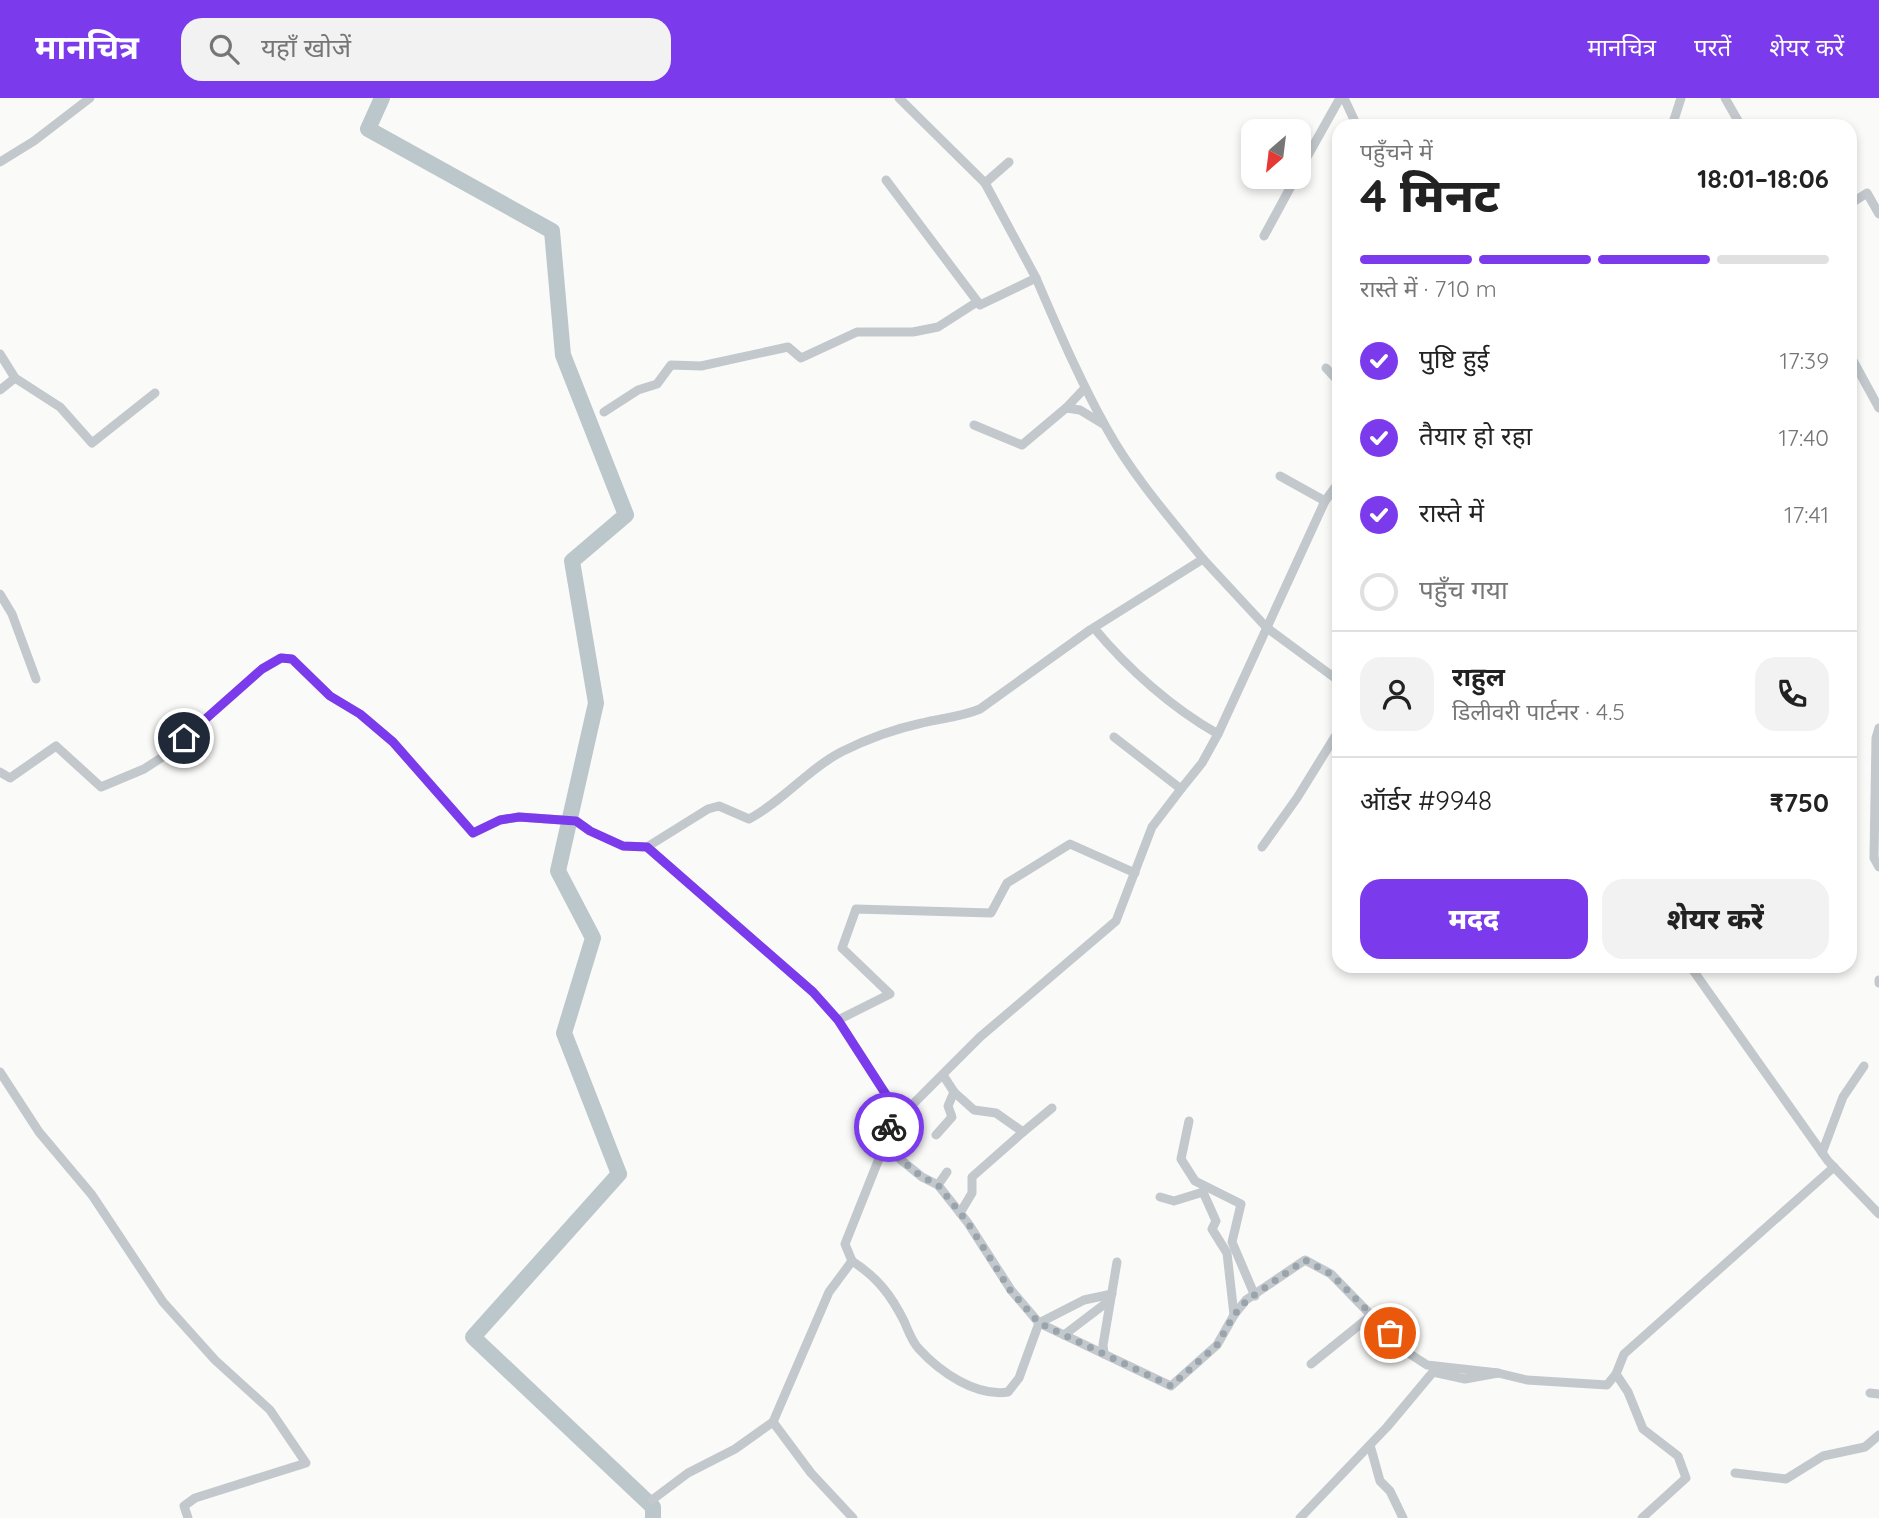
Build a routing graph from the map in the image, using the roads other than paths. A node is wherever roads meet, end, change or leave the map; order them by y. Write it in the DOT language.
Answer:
graph roads {
  1 [pos="90,98"];
  2 [pos="900,98"];
  3 [pos="1342,98"];
  4 [pos="1682,98"];
  5 [pos="1725,98"];
  6 [pos="1353,119"];
  7 [pos="1674,119"];
  8 [pos="1737,119"];
  9 [pos="1311,151"];
  10 [pos="0,162"];
  11 [pos="1009,162"];
  12 [pos="886,180"];
  13 [pos="985,183"];
  14 [pos="1289,189"];
  15 [pos="1857,199"];
  16 [pos="1879,214"];
  17 [pos="1264,236"];
  18 [pos="1036,278"];
  19 [pos="977,302"];
  20 [pos="0,354"];
  21 [pos="1326,368"];
  22 [pos="1857,368"];
  23 [pos="1332,374"];
  24 [pos="15,378"];
  25 [pos="1084,388"];
  26 [pos="0,390"];
  27 [pos="155,393"];
  28 [pos="1066,408"];
  29 [pos="1879,408"];
  30 [pos="604,411"];
  31 [pos="974,425"];
  32 [pos="1105,426"];
  33 [pos="1280,476"];
  34 [pos="1332,492"];
  35 [pos="1325,501"];
  36 [pos="1203,559"];
  37 [pos="0,594"];
  38 [pos="1094,628"];
  39 [pos="1267,628"];
  40 [pos="1332,676"];
  41 [pos="36,679"];
  42 [pos="1879,728"];
  43 [pos="1218,734"];
  44 [pos="1114,737"];
  45 [pos="1332,741"];
  46 [pos="0,772"];
  47 [pos="1181,789"];
  48 [pos="647,847"];
  49 [pos="1262,847"];
  50 [pos="1879,867"];
  51 [pos="1135,873"];
  52 [pos="1695,973"];
  53 [pos="838,1020"];
  54 [pos="1864,1066"];
  55 [pos="0,1072"];
  56 [pos="943,1075"];
  57 [pos="954,1093"];
  58 [pos="1052,1108"];
  59 [pos="1189,1121"];
  60 [pos="1023,1132"];
  61 [pos="936,1135"];
  62 [pos="884,1146"];
  63 [pos="1822,1153"];
  64 [pos="1834,1167"];
  65 [pos="947,1172"];
  66 [pos="938,1185"];
  67 [pos="1160,1196"];
  68 [pos="960,1213"];
  69 [pos="1879,1214"];
  70 [pos="852,1261"];
  71 [pos="1117,1262"];
  72 [pos="1255,1296"];
  73 [pos="1111,1297"];
  74 [pos="1373,1314"];
  75 [pos="1234,1315"];
  76 [pos="1039,1323"];
  77 [pos="1064,1335"];
  78 [pos="1104,1354"];
  79 [pos="1311,1364"];
  80 [pos="1498,1373"];
  81 [pos="1616,1374"];
  82 [pos="773,1422"];
  83 [pos="1879,1434"];
  84 [pos="1370,1446"];
  85 [pos="1735,1473"];
  86 [pos="652,1500"];
  87 [pos="188,1518"];
  88 [pos="853,1518"];
  89 [pos="1300,1518"];
  90 [pos="1403,1518"];
  91 [pos="1642,1518"];
  1 -- 10 [label="street"];
  2 -- 13 [label="street"];
  3 -- 6 [label="street"];
  3 -- 9 [label="street"];
  4 -- 7 [label="street"];
  5 -- 8 [label="street"];
  11 -- 13 [label="street"];
  12 -- 19 [label="street"];
  13 -- 18 [label="street"];
  14 -- 17 [label="street"];
  15 -- 16 [label="street"];
  18 -- 19 [label="street"];
  18 -- 25 [label="street"];
  19 -- 30 [label="street"];
  20 -- 24 [label="street"];
  21 -- 23 [label="street"];
  22 -- 29 [label="street"];
  24 -- 26 [label="street"];
  24 -- 27 [label="street"];
  25 -- 28 [label="street"];
  25 -- 32 [label="street"];
  28 -- 31 [label="street"];
  28 -- 32 [label="street"];
  32 -- 36 [label="street"];
  33 -- 35 [label="street"];
  34 -- 35 [label="street"];
  35 -- 39 [label="street"];
  36 -- 38 [label="street"];
  36 -- 39 [label="street"];
  37 -- 41 [label="street"];
  38 -- 43 [label="street"];
  38 -- 48 [label="street"];
  39 -- 40 [label="street"];
  39 -- 43 [label="street"];
  42 -- 50 [label="street"];
  43 -- 47 [label="street"];
  44 -- 47 [label="street"];
  45 -- 49 [label="street"];
  46 -- 48 [label="street"];
  47 -- 51 [label="street"];
  48 -- 53 [label="street"];
  51 -- 53 [label="street"];
  51 -- 56 [label="street"];
  52 -- 63 [label="street"];
  53 -- 62 [label="street"];
  54 -- 63 [label="street"];
  55 -- 87 [label="street"];
  56 -- 57 [label="street"];
  56 -- 62 [label="street"];
  57 -- 60 [label="street"];
  57 -- 61 [label="street"];
  58 -- 60 [label="street"];
  59 -- 72 [label="street"];
  60 -- 68 [label="street"];
  62 -- 66 [label="street"];
  62 -- 70 [label="street"];
  63 -- 64 [label="street"];
  64 -- 69 [label="street"];
  64 -- 81 [label="street"];
  65 -- 66 [label="street"];
  66 -- 68 [label="street"];
  67 -- 75 [label="street"];
  68 -- 76 [label="street"];
  70 -- 76 [label="street"];
  70 -- 82 [label="street"];
  71 -- 73 [label="street"];
  72 -- 74 [label="street"];
  72 -- 75 [label="street"];
  73 -- 76 [label="street"];
  73 -- 77 [label="street"];
  73 -- 78 [label="street"];
  74 -- 79 [label="street"];
  74 -- 80 [label="street"];
  75 -- 78 [label="street"];
  76 -- 77 [label="street"];
  77 -- 78 [label="street"];
  80 -- 81 [label="street"];
  80 -- 84 [label="street"];
  81 -- 91 [label="street"];
  82 -- 86 [label="street"];
  82 -- 88 [label="street"];
  83 -- 85 [label="street"];
  84 -- 89 [label="street"];
  84 -- 90 [label="street"];
}
